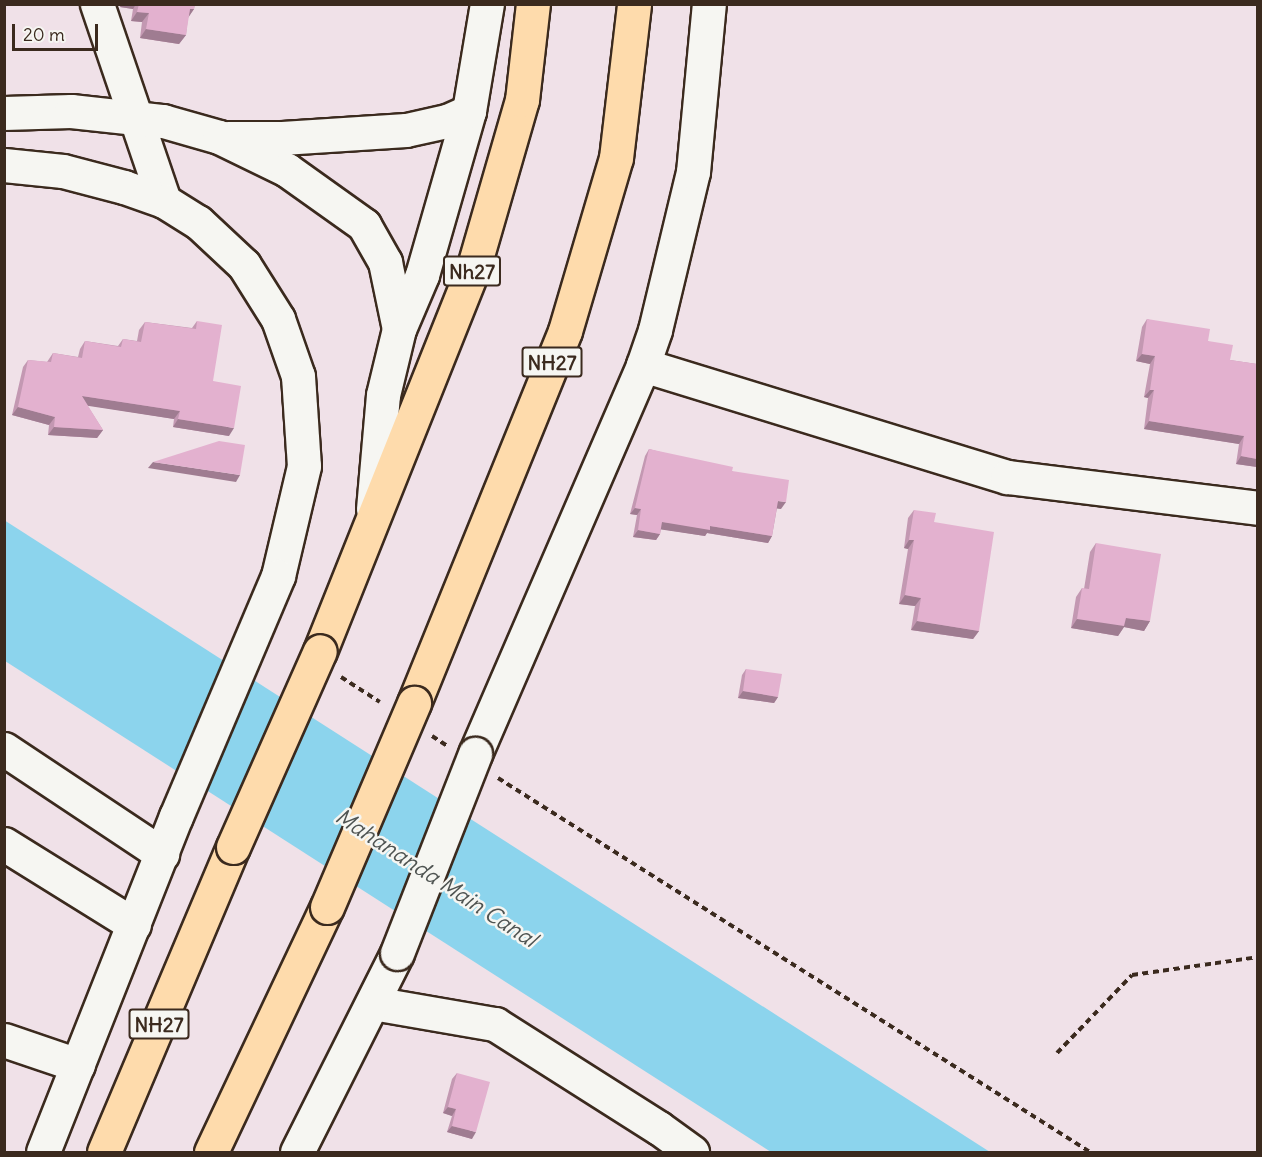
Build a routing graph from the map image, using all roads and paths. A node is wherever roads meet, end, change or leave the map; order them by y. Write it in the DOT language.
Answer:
graph roads {
  1 [pos="97,4"];
  2 [pos="487,4"];
  3 [pos="533,4"];
  4 [pos="634,4"];
  5 [pos="709,4"];
  6 [pos="469,111"];
  7 [pos="4,113"];
  8 [pos="135,117"];
  9 [pos="219,137"];
  10 [pos="4,165"];
  11 [pos="164,201"];
  12 [pos="399,329"];
  13 [pos="643,365"];
  14 [pos="1257,508"];
  15 [pos="371,527"];
  16 [pos="328,663"];
  17 [pos="409,714"];
  18 [pos="4,749"];
  19 [pos="473,759"];
  20 [pos="4,844"];
  21 [pos="162,854"];
  22 [pos="134,925"];
  23 [pos="1257,957"];
  24 [pos="373,1003"];
  25 [pos="4,1040"];
  26 [pos="1057,1053"];
  27 [pos="78,1065"];
  28 [pos="43,1152"];
  29 [pos="104,1152"];
  30 [pos="211,1152"];
  31 [pos="297,1152"];
  32 [pos="692,1152"];
  33 [pos="1090,1152"];
  1 -- 8 [label="street"];
  2 -- 6 [label="street"];
  3 -- 15 [label="highway, Nh27"];
  4 -- 17 [label="highway, NH27"];
  5 -- 13 [label="street"];
  6 -- 9 [label="street"];
  6 -- 12 [label="street"];
  7 -- 8 [label="street"];
  8 -- 9 [label="street"];
  8 -- 11 [label="street"];
  9 -- 12 [label="street"];
  10 -- 11 [label="street"];
  11 -- 21 [label="street"];
  12 -- 15 [label="street"];
  13 -- 14 [label="street"];
  13 -- 19 [label="street"];
  15 -- 16 [label="highway, NH27"];
  16 -- 17 [label="path"];
  16 -- 29 [label="highway, NH27, bridge"];
  17 -- 19 [label="path"];
  17 -- 30 [label="highway, NH27, bridge"];
  18 -- 21 [label="street"];
  19 -- 24 [label="street, bridge"];
  19 -- 33 [label="path"];
  20 -- 22 [label="street"];
  21 -- 22 [label="street"];
  22 -- 27 [label="street"];
  23 -- 26 [label="path"];
  24 -- 31 [label="street"];
  24 -- 32 [label="street"];
  25 -- 27 [label="street"];
  27 -- 28 [label="street"];
}
